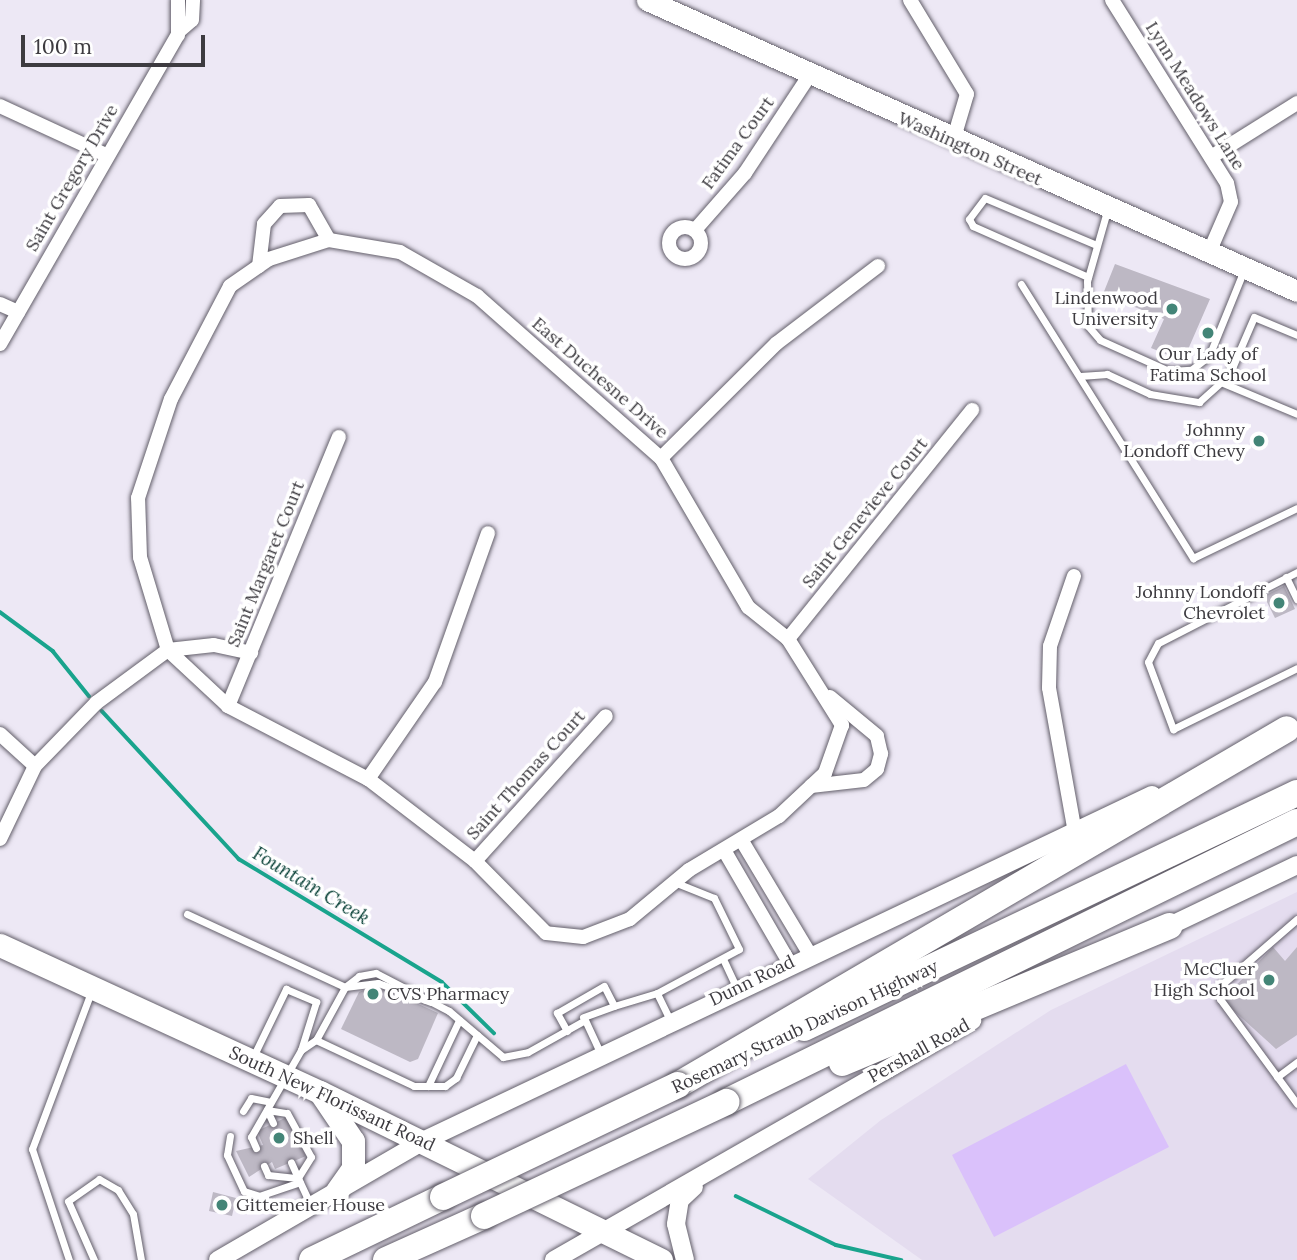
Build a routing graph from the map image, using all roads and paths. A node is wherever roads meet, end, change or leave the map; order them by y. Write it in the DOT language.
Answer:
graph roads {
  1 [pos="178,0"];
  2 [pos="193,0"];
  3 [pos="647,0"];
  4 [pos="910,0"];
  5 [pos="1112,0"];
  6 [pos="178,32"];
  7 [pos="809,76"];
  8 [pos="1297,103"];
  9 [pos="0,106"];
  10 [pos="953,141"];
  11 [pos="106,155"];
  12 [pos="1211,157"];
  13 [pos="1107,211"];
  14 [pos="695,230"];
  15 [pos="329,240"];
  16 [pos="1096,245"];
  17 [pos="1208,255"];
  18 [pos="259,266"];
  19 [pos="878,266"];
  20 [pos="1244,270"];
  21 [pos="1088,277"];
  22 [pos="1021,284"];
  23 [pos="1297,291"];
  24 [pos="0,304"];
  25 [pos="18,312"];
  26 [pos="1297,335"];
  27 [pos="0,344"];
  28 [pos="1080,376"];
  29 [pos="1223,383"];
  30 [pos="972,410"];
  31 [pos="1297,414"];
  32 [pos="339,437"];
  33 [pos="661,457"];
  34 [pos="1297,508"];
  35 [pos="488,533"];
  36 [pos="1297,572"];
  37 [pos="1074,576"];
  38 [pos="1286,578"];
  39 [pos="1297,600"];
  40 [pos="788,639"];
  41 [pos="168,650"];
  42 [pos="251,653"];
  43 [pos="1297,667"];
  44 [pos="827,694"];
  45 [pos="228,706"];
  46 [pos="606,716"];
  47 [pos="1292,727"];
  48 [pos="0,734"];
  49 [pos="35,766"];
  50 [pos="368,779"];
  51 [pos="811,786"];
  52 [pos="1297,793"];
  53 [pos="1297,822"];
  54 [pos="1075,832"];
  55 [pos="0,839"];
  56 [pos="742,841"];
  57 [pos="724,850"];
  58 [pos="474,861"];
  59 [pos="1297,864"];
  60 [pos="674,882"];
  61 [pos="187,914"];
  62 [pos="1297,919"];
  63 [pos="1170,926"];
  64 [pos="0,945"];
  65 [pos="809,953"];
  66 [pos="724,961"];
  67 [pos="789,962"];
  68 [pos="345,987"];
  69 [pos="736,987"];
  70 [pos="93,988"];
  71 [pos="657,993"];
  72 [pos="614,1006"];
  73 [pos="584,1019"];
  74 [pos="459,1020"];
  75 [pos="670,1020"];
  76 [pos="567,1031"];
  77 [pos="477,1034"];
  78 [pos="316,1040"];
  79 [pos="301,1050"];
  80 [pos="601,1054"];
  81 [pos="251,1061"];
  82 [pos="1297,1062"];
  83 [pos="285,1077"];
  84 [pos="1277,1077"];
  85 [pos="678,1085"];
  86 [pos="428,1086"];
  87 [pos="320,1092"];
  88 [pos="271,1102"];
  89 [pos="726,1102"];
  90 [pos="1297,1104"];
  91 [pos="267,1110"];
  92 [pos="243,1111"];
  93 [pos="273,1123"];
  94 [pos="230,1136"];
  95 [pos="423,1141"];
  96 [pos="256,1148"];
  97 [pos="291,1162"];
  98 [pos="264,1166"];
  99 [pos="714,1167"];
  100 [pos="299,1180"];
  101 [pos="337,1191"];
  102 [pos="311,1206"];
  103 [pos="609,1233"];
  104 [pos="139,1259"];
  105 [pos="69,1260"];
  106 [pos="94,1260"];
  107 [pos="218,1260"];
  108 [pos="312,1260"];
  109 [pos="386,1260"];
  110 [pos="554,1260"];
  111 [pos="662,1260"];
  112 [pos="685,1260"];
  1 -- 6 [label="street"];
  2 -- 6 [label="street, Saint Gregory Drive"];
  3 -- 7 [label="main road, Washington Street"];
  4 -- 10 [label="street"];
  5 -- 12 [label="street, Lynn Meadows Lane"];
  6 -- 11 [label="street, Saint Gregory Drive"];
  7 -- 10 [label="main road, Washington Street"];
  7 -- 14 [label="street, Fatima Court"];
  8 -- 12 [label="street"];
  9 -- 11 [label="street"];
  10 -- 13 [label="main road, Washington Street"];
  11 -- 25 [label="street, Saint Gregory Drive"];
  12 -- 17 [label="street, Lynn Meadows Lane"];
  13 -- 16 [label="lane"];
  13 -- 17 [label="main road, Washington Street"];
  15 -- 18 [label="street"];
  15 -- 18 [label="street"];
  15 -- 33 [label="street, East Duchesne Drive"];
  16 -- 21 [label="lane"];
  16 -- 21 [label="lane"];
  17 -- 20 [label="main road, Washington Street"];
  18 -- 41 [label="street"];
  19 -- 33 [label="street"];
  20 -- 21 [label="lane"];
  20 -- 23 [label="main road, Washington Street"];
  22 -- 28 [label="lane"];
  24 -- 25 [label="street"];
  25 -- 27 [label="street, Saint Gregory Drive"];
  26 -- 29 [label="lane"];
  28 -- 29 [label="lane"];
  28 -- 34 [label="lane"];
  29 -- 31 [label="lane"];
  30 -- 40 [label="street, Saint Genevieve Court"];
  32 -- 42 [label="street, Saint Margaret Court"];
  33 -- 40 [label="street, East Duchesne Drive"];
  35 -- 50 [label="street"];
  36 -- 38 [label="lane"];
  37 -- 54 [label="street"];
  38 -- 39 [label="lane"];
  38 -- 43 [label="lane"];
  40 -- 44 [label="street, East Duchesne Drive"];
  41 -- 42 [label="street"];
  41 -- 45 [label="street"];
  41 -- 49 [label="street"];
  42 -- 45 [label="street, Saint Margaret Court"];
  44 -- 51 [label="street"];
  44 -- 51 [label="street"];
  45 -- 50 [label="street"];
  46 -- 58 [label="street, Saint Thomas Court"];
  47 -- 54 [label="street, Dunn Road"];
  47 -- 85 [label="highway"];
  48 -- 49 [label="street"];
  49 -- 55 [label="street"];
  50 -- 58 [label="street"];
  51 -- 56 [label="street"];
  52 -- 85 [label="highway, Rosemary Straub Davison Highway"];
  53 -- 89 [label="highway, Rosemary Straub Davison Highway"];
  54 -- 65 [label="street, Dunn Road"];
  56 -- 57 [label="street"];
  56 -- 65 [label="street"];
  57 -- 60 [label="street"];
  57 -- 67 [label="street"];
  58 -- 60 [label="street"];
  59 -- 63 [label="street, Pershall Road"];
  60 -- 66 [label="lane"];
  61 -- 68 [label="lane"];
  62 -- 84 [label="lane"];
  63 -- 89 [label="highway"];
  63 -- 99 [label="street, Pershall Road"];
  64 -- 70 [label="main road, South New Florissant Road"];
  65 -- 67 [label="street, Dunn Road"];
  66 -- 69 [label="lane"];
  66 -- 71 [label="lane"];
  67 -- 69 [label="street, Dunn Road"];
  68 -- 74 [label="lane"];
  68 -- 78 [label="lane"];
  69 -- 75 [label="street, Dunn Road"];
  70 -- 81 [label="main road, South New Florissant Road"];
  70 -- 105 [label="lane"];
  71 -- 72 [label="lane"];
  71 -- 75 [label="lane"];
  72 -- 73 [label="lane"];
  72 -- 76 [label="lane"];
  73 -- 76 [label="lane"];
  73 -- 80 [label="lane"];
  74 -- 77 [label="lane"];
  74 -- 86 [label="lane"];
  75 -- 80 [label="street, Dunn Road"];
  76 -- 77 [label="lane"];
  77 -- 86 [label="lane"];
  78 -- 79 [label="lane"];
  78 -- 86 [label="lane"];
  79 -- 81 [label="lane"];
  79 -- 83 [label="lane"];
  80 -- 95 [label="street, Dunn Road"];
  81 -- 83 [label="main road, South New Florissant Road"];
  82 -- 84 [label="lane"];
  83 -- 87 [label="main road, South New Florissant Road"];
  83 -- 88 [label="lane"];
  84 -- 90 [label="lane"];
  85 -- 108 [label="highway, Rosemary Straub Davison Highway, bridge"];
  87 -- 95 [label="main road, South New Florissant Road"];
  87 -- 101 [label="main road"];
  88 -- 91 [label="lane"];
  88 -- 92 [label="lane"];
  89 -- 109 [label="highway, Rosemary Straub Davison Highway, bridge"];
  91 -- 93 [label="lane"];
  91 -- 96 [label="lane"];
  91 -- 100 [label="lane"];
  94 -- 100 [label="lane"];
  95 -- 101 [label="street, Dunn Road"];
  95 -- 103 [label="main road, South New Florissant Road"];
  97 -- 100 [label="lane"];
  98 -- 100 [label="lane"];
  99 -- 103 [label="street, Pershall Road"];
  99 -- 112 [label="street"];
  100 -- 102 [label="lane"];
  101 -- 102 [label="street, Dunn Road"];
  102 -- 107 [label="street, Dunn Road"];
  103 -- 110 [label="street, Pershall Road"];
  103 -- 111 [label="main road, South New Florissant Road"];
  104 -- 106 [label="lane"];
}
